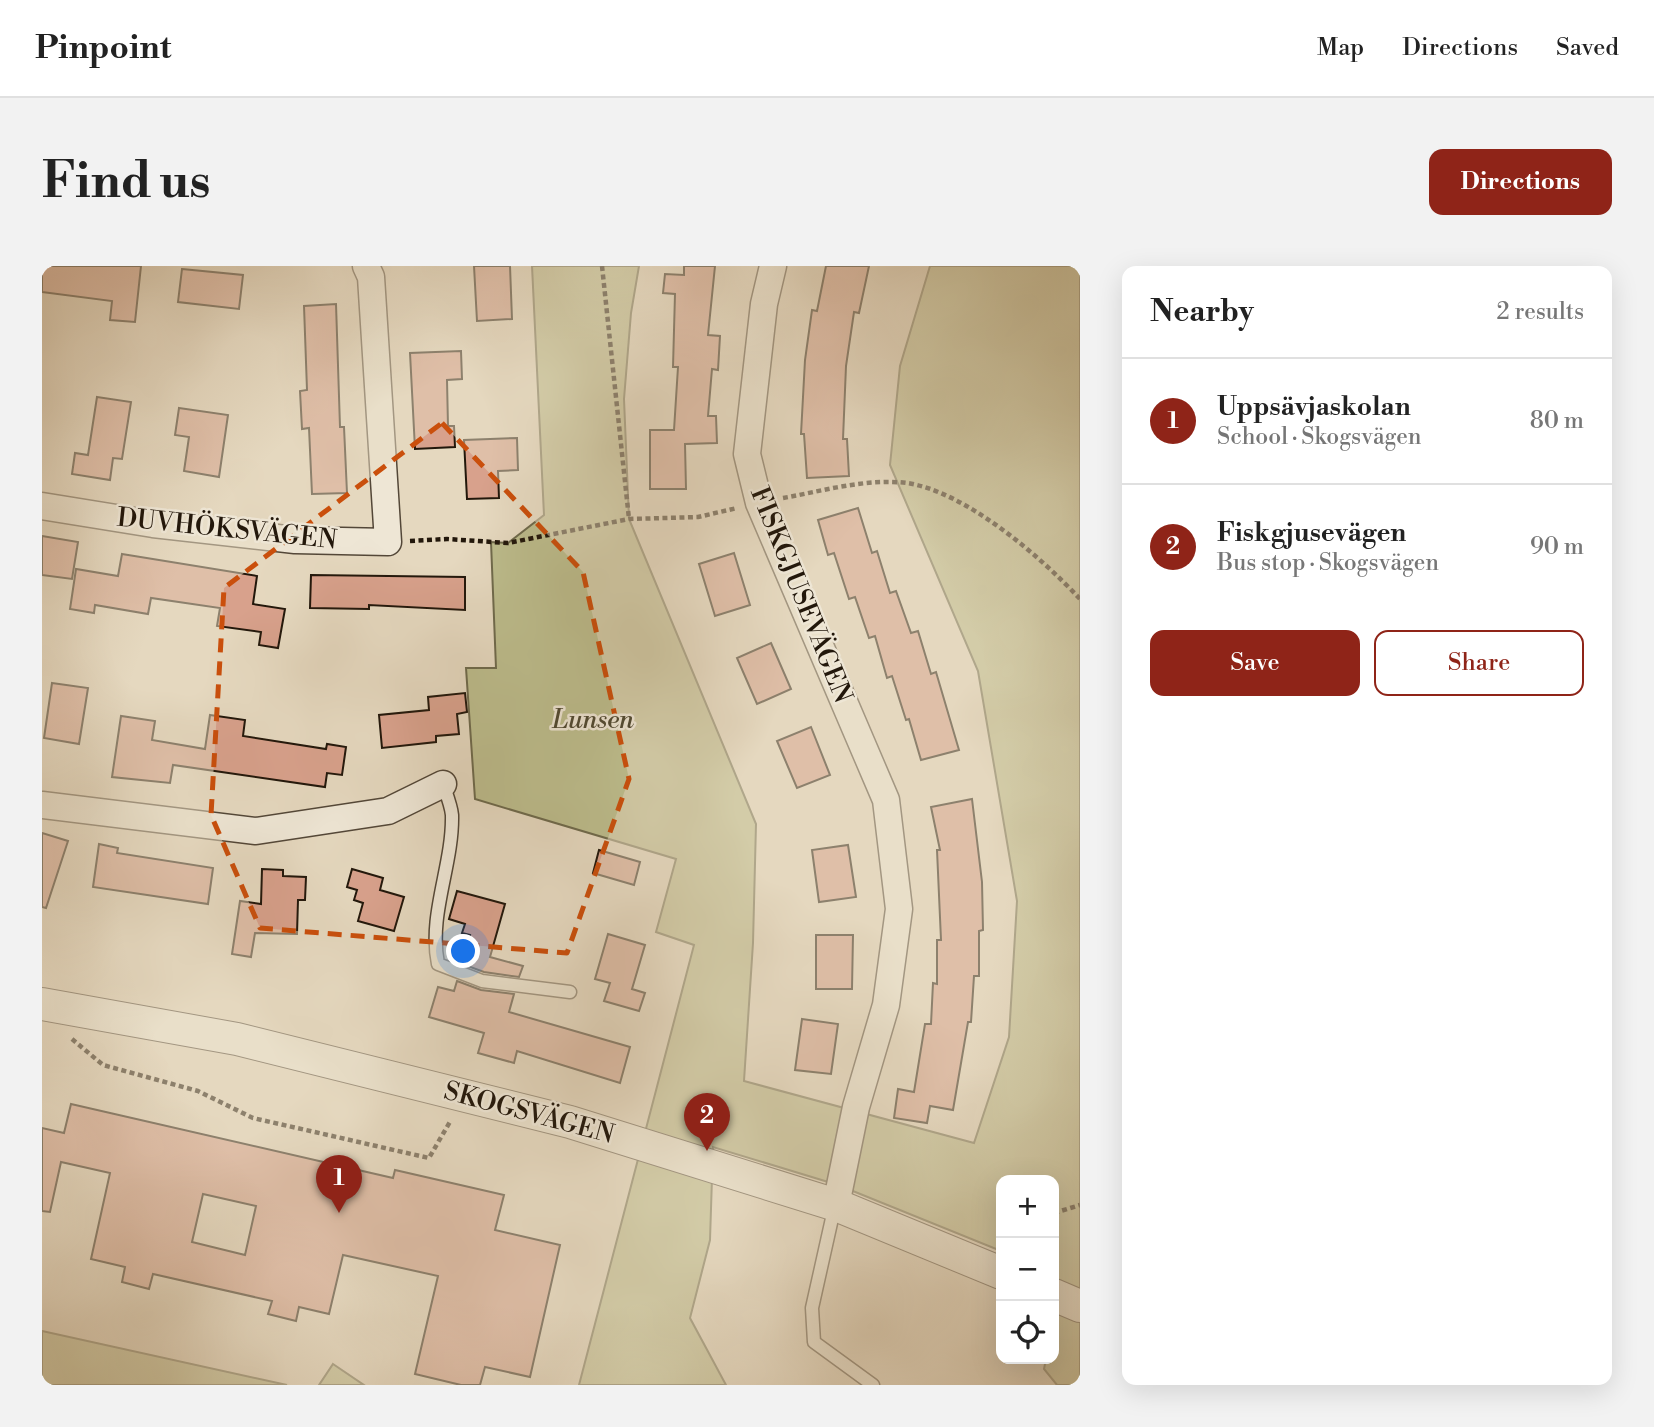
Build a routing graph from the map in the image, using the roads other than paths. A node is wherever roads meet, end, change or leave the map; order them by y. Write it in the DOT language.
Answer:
graph roads {
  1 [pos="366,266"];
  2 [pos="773,266"];
  3 [pos="42,506"];
  4 [pos="443,784"];
  5 [pos="42,805"];
  6 [pos="570,992"];
  7 [pos="42,1004"];
  8 [pos="835,1205"];
  9 [pos="996,1271"];
  10 [pos="1059,1297"];
  11 [pos="1080,1306"];
  12 [pos="873,1385"];
  1 -- 3 [label="street, DUVHÖKSVÄGEN"];
  2 -- 8 [label="street, FISKGJUSEVÄGEN"];
  4 -- 5 [label="street"];
  4 -- 6 [label="lane"];
  7 -- 8 [label="street, SKOGSVÄGEN"];
  8 -- 9 [label="street, SKOGSVÄGEN"];
  8 -- 12 [label="lane"];
  10 -- 11 [label="street"];
}
